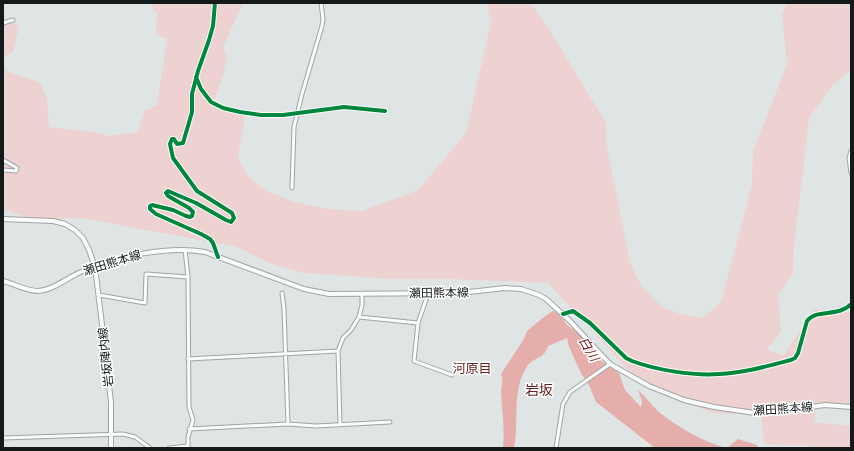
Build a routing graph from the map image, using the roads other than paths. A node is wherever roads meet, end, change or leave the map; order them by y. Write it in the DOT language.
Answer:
graph roads {
  1 [pos="215,3"];
  2 [pos="321,3"];
  3 [pos="13,20"];
  4 [pos="3,23"];
  5 [pos="196,77"];
  6 [pos="385,111"];
  7 [pos="297,114"];
  8 [pos="851,151"];
  9 [pos="3,160"];
  10 [pos="3,170"];
  11 [pos="851,173"];
  12 [pos="292,188"];
  13 [pos="3,219"];
  14 [pos="185,250"];
  15 [pos="218,257"];
  16 [pos="94,267"];
  17 [pos="188,277"];
  18 [pos="3,281"];
  19 [pos="282,293"];
  20 [pos="362,294"];
  21 [pos="428,294"];
  22 [pos="99,295"];
  23 [pos="851,304"];
  24 [pos="562,314"];
  25 [pos="359,317"];
  26 [pos="418,323"];
  27 [pos="338,351"];
  28 [pos="285,355"];
  29 [pos="188,359"];
  30 [pos="609,364"];
  31 [pos="452,375"];
  32 [pos="851,407"];
  33 [pos="390,422"];
  34 [pos="288,424"];
  35 [pos="340,424"];
  36 [pos="189,429"];
  37 [pos="111,434"];
  38 [pos="3,438"];
  39 [pos="188,447"];
  40 [pos="111,448"];
  41 [pos="150,448"];
  42 [pos="169,448"];
  43 [pos="556,448"];
  1 -- 5 [label="street"];
  2 -- 7 [label="street"];
  3 -- 4 [label="street"];
  5 -- 7 [label="street"];
  5 -- 15 [label="street"];
  6 -- 7 [label="street"];
  7 -- 12 [label="street"];
  8 -- 11 [label="street"];
  9 -- 10 [label="street"];
  13 -- 16 [label="main road, 岩坂陣内線"];
  14 -- 15 [label="main road, 瀬田熊本線"];
  14 -- 16 [label="main road, 瀬田熊本線"];
  14 -- 17 [label="street"];
  15 -- 20 [label="main road, 瀬田熊本線"];
  16 -- 18 [label="main road, 瀬田熊本線"];
  16 -- 22 [label="main road, 岩坂陣内線"];
  17 -- 22 [label="street"];
  17 -- 29 [label="street"];
  19 -- 28 [label="street"];
  20 -- 21 [label="main road, 瀬田熊本線"];
  20 -- 25 [label="street"];
  21 -- 24 [label="main road, 瀬田熊本線"];
  21 -- 26 [label="street"];
  22 -- 37 [label="main road, 岩坂陣内線"];
  23 -- 24 [label="street"];
  24 -- 30 [label="main road, 瀬田熊本線"];
  25 -- 26 [label="street"];
  25 -- 27 [label="street"];
  26 -- 31 [label="street"];
  27 -- 28 [label="street"];
  27 -- 35 [label="street"];
  28 -- 29 [label="street"];
  28 -- 34 [label="street"];
  29 -- 36 [label="street"];
  30 -- 32 [label="main road, 瀬田熊本線"];
  30 -- 43 [label="street"];
  33 -- 35 [label="street"];
  34 -- 35 [label="street"];
  34 -- 36 [label="street"];
  36 -- 39 [label="street"];
  37 -- 38 [label="street"];
  37 -- 40 [label="main road, 岩坂陣内線"];
  37 -- 41 [label="street"];
  39 -- 42 [label="street"];
}
